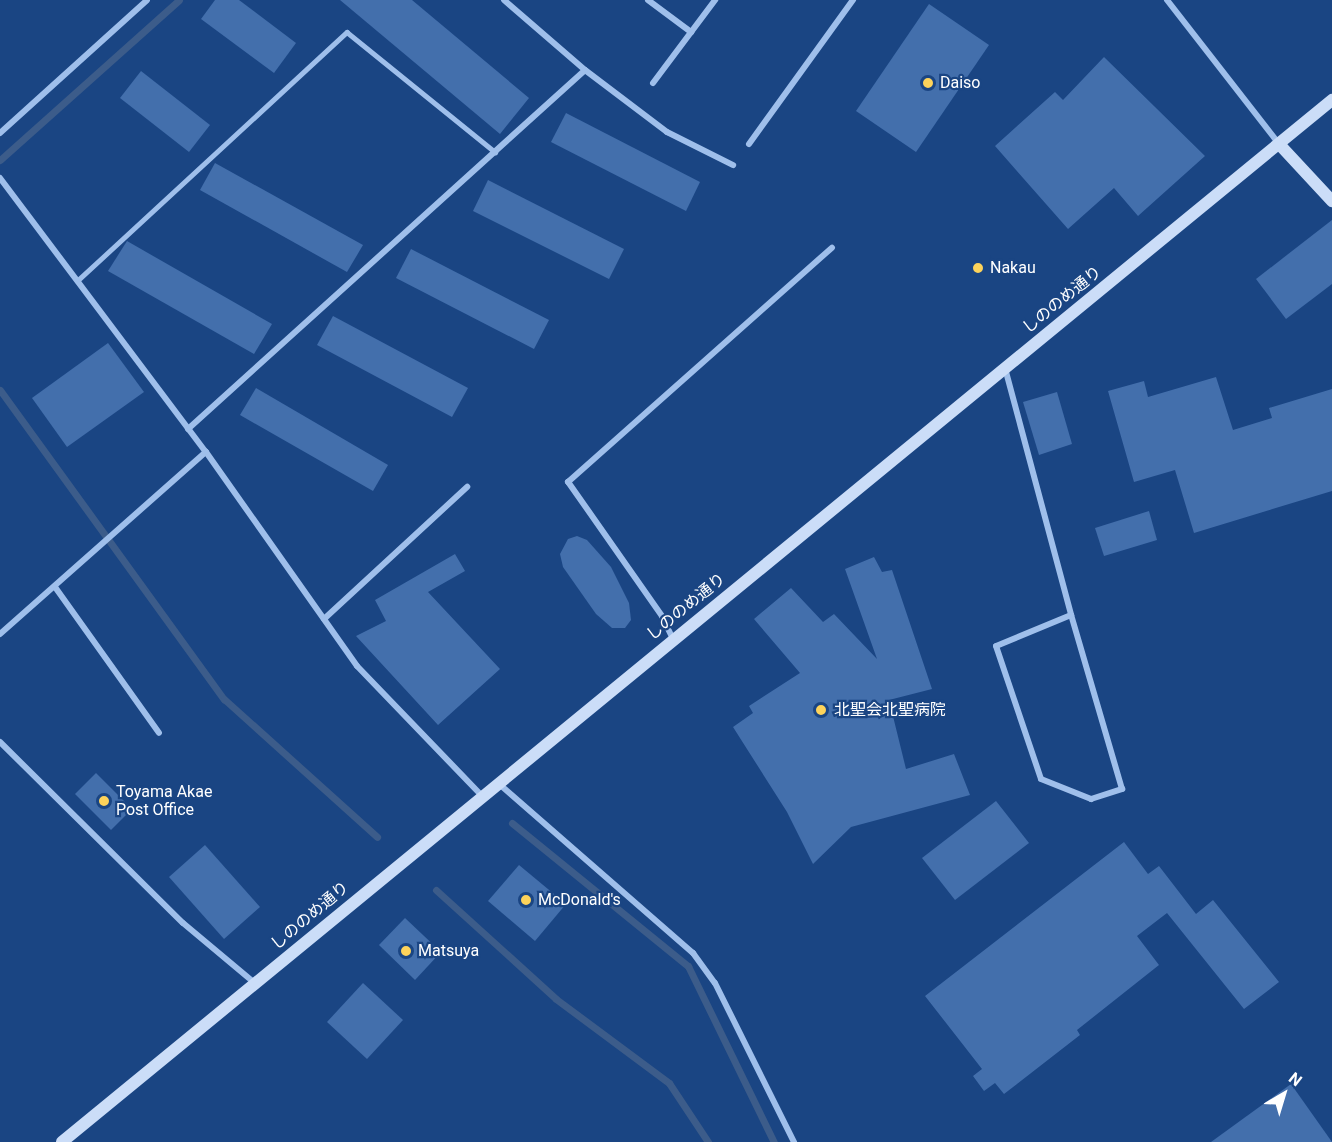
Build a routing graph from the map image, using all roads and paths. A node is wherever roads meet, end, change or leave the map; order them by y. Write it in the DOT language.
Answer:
graph roads {
  1 [pos="147,0"];
  2 [pos="504,0"];
  3 [pos="648,0"];
  4 [pos="715,0"];
  5 [pos="853,0"];
  6 [pos="1167,0"];
  7 [pos="691,32"];
  8 [pos="585,70"];
  9 [pos="653,83"];
  10 [pos="1332,100"];
  11 [pos="0,133"];
  12 [pos="749,144"];
  13 [pos="1279,144"];
  14 [pos="495,152"];
  15 [pos="733,165"];
  16 [pos="0,178"];
  17 [pos="1332,201"];
  18 [pos="832,248"];
  19 [pos="77,281"];
  20 [pos="1005,368"];
  21 [pos="188,429"];
  22 [pos="206,453"];
  23 [pos="467,487"];
  24 [pos="55,587"];
  25 [pos="1071,615"];
  26 [pos="324,619"];
  27 [pos="0,634"];
  28 [pos="673,639"];
  29 [pos="159,733"];
  30 [pos="0,742"];
  31 [pos="498,782"];
  32 [pos="481,795"];
  33 [pos="256,984"];
  34 [pos="76,1138"];
  35 [pos="62,1142"];
  36 [pos="794,1142"];
  1 -- 11 [label="street"];
  2 -- 8 [label="street"];
  3 -- 7 [label="street"];
  4 -- 7 [label="street"];
  5 -- 12 [label="street"];
  6 -- 13 [label="street"];
  7 -- 9 [label="street"];
  8 -- 14 [label="street"];
  8 -- 15 [label="street"];
  10 -- 13 [label="main road, しののめ通り"];
  13 -- 17 [label="main road"];
  13 -- 20 [label="main road, しののめ通り"];
  14 -- 19 [label="lane"];
  14 -- 21 [label="street"];
  16 -- 19 [label="street"];
  18 -- 28 [label="street"];
  19 -- 21 [label="street"];
  20 -- 25 [label="street"];
  20 -- 28 [label="main road, しののめ通り"];
  21 -- 22 [label="street"];
  22 -- 24 [label="street"];
  22 -- 26 [label="street"];
  23 -- 26 [label="street"];
  24 -- 27 [label="street"];
  24 -- 29 [label="street"];
  25 -- 25 [label="street"];
  26 -- 32 [label="street"];
  28 -- 31 [label="main road, しののめ通り"];
  30 -- 33 [label="street"];
  31 -- 32 [label="main road, しののめ通り"];
  31 -- 36 [label="street"];
  32 -- 33 [label="main road, しののめ通り"];
  33 -- 34 [label="main road, しののめ通り"];
  34 -- 35 [label="main road, しののめ通り"];
}
